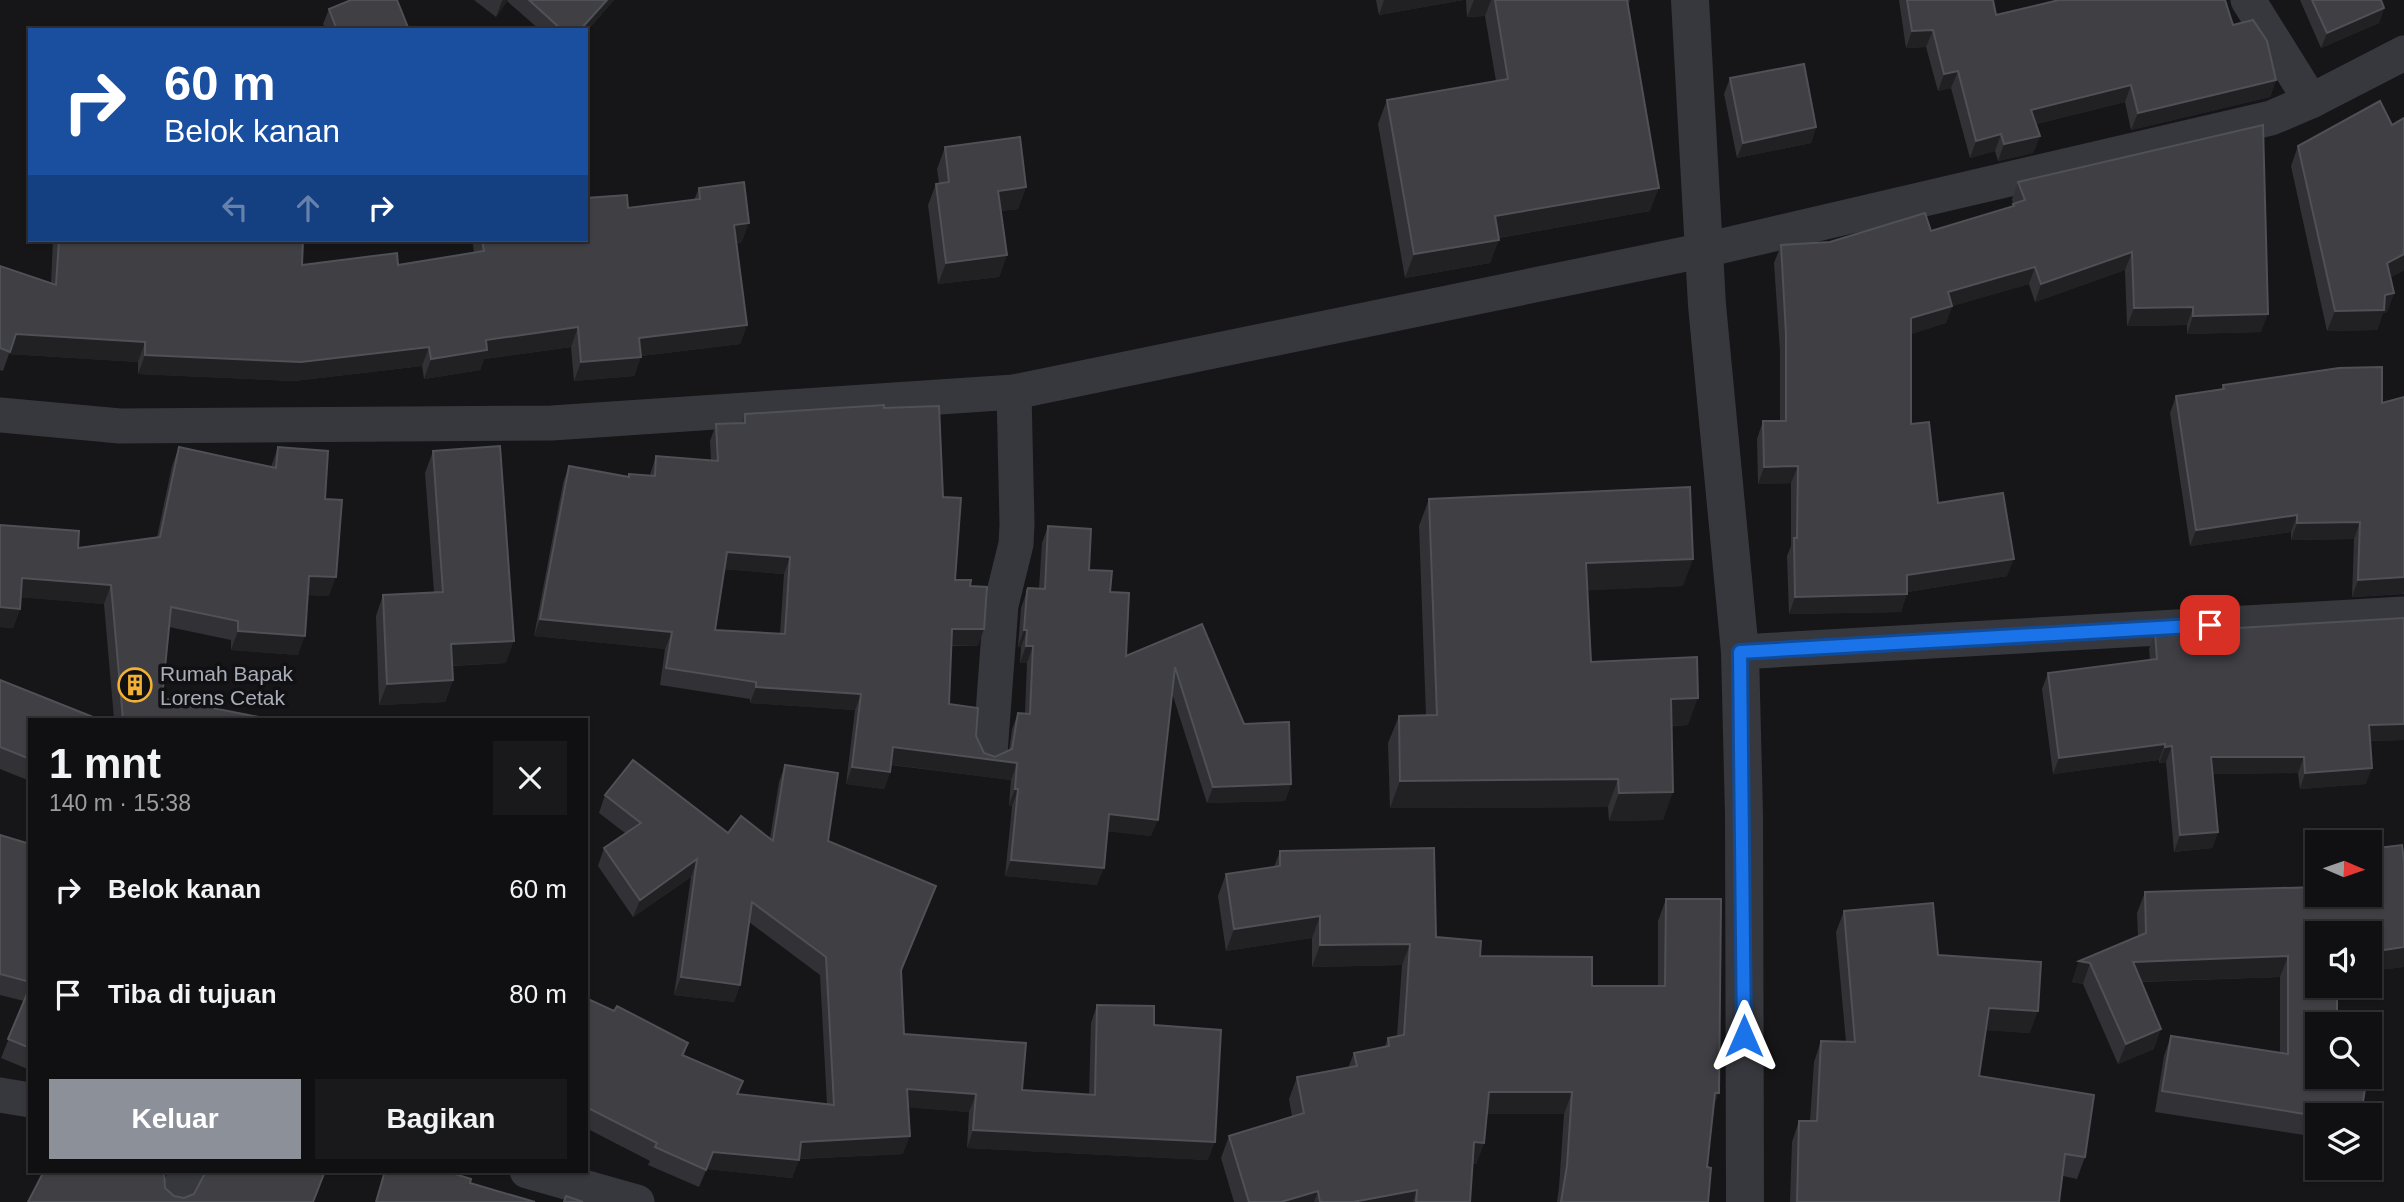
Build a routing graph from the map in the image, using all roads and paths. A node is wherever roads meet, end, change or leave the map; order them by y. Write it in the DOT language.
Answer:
graph roads {
  1 [pos="1690,0"];
  2 [pos="2248,0"];
  3 [pos="2404,53"];
  4 [pos="2311,101"];
  5 [pos="1704,250"];
  6 [pos="1014,393"];
  7 [pos="0,415"];
  8 [pos="2404,614"];
  9 [pos="1740,652"];
  10 [pos="990,754"];
  11 [pos="0,1095"];
  12 [pos="28,1100"];
  13 [pos="187,1173"];
  14 [pos="534,1173"];
  15 [pos="173,1202"];
  16 [pos="637,1202"];
  17 [pos="1745,1202"];
  1 -- 5 [label="street"];
  2 -- 4 [label="street"];
  3 -- 4 [label="street"];
  4 -- 5 [label="street"];
  5 -- 6 [label="street"];
  5 -- 9 [label="street"];
  6 -- 7 [label="street"];
  6 -- 10 [label="street"];
  8 -- 9 [label="street"];
  9 -- 17 [label="street"];
  11 -- 12 [label="street"];
  13 -- 15 [label="street"];
  14 -- 16 [label="street"];
}
